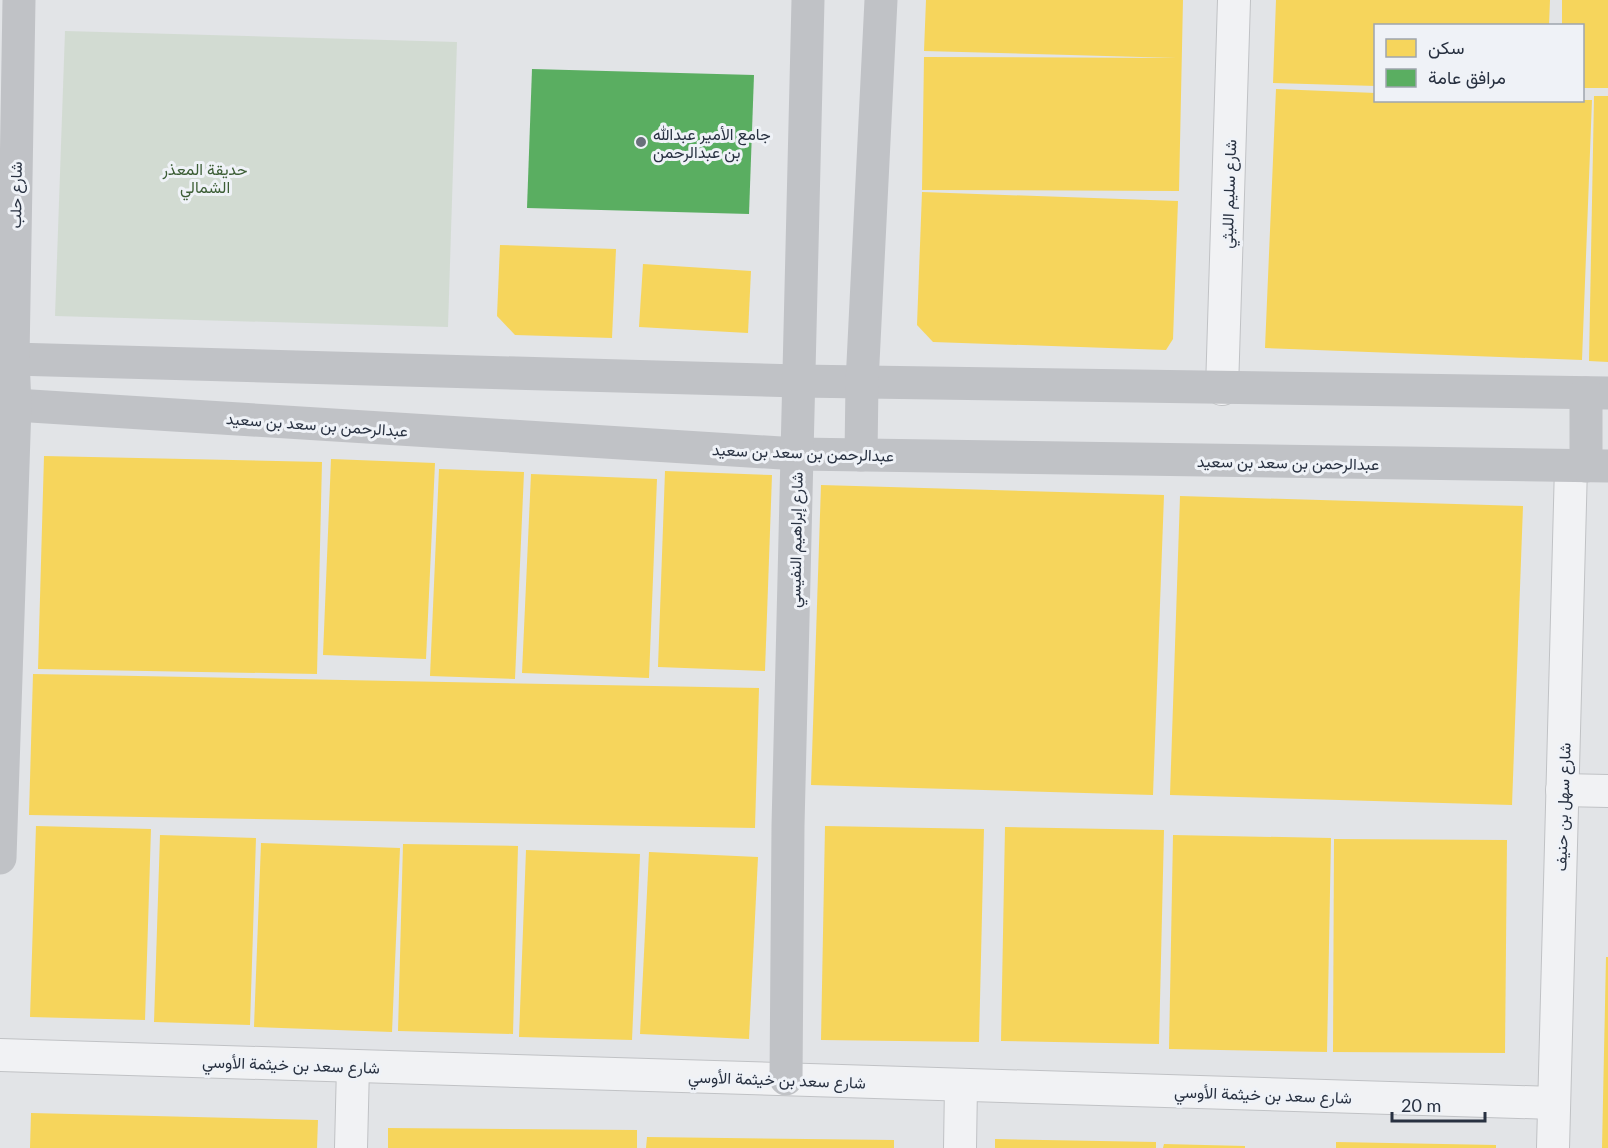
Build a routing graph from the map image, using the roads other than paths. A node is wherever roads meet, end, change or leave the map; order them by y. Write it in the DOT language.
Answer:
graph roads {
  1 [pos="19,0"];
  2 [pos="808,0"];
  3 [pos="881,0"];
  4 [pos="1234,0"];
  5 [pos="6,360"];
  6 [pos="798,381"];
  7 [pos="862,382"];
  8 [pos="1222,389"];
  9 [pos="1597,393"];
  10 [pos="7,401"];
  11 [pos="797,454"];
  12 [pos="861,455"];
  13 [pos="1588,466"];
  14 [pos="1562,790"];
  15 [pos="1608,791"];
  16 [pos="0,858"];
  17 [pos="0,1055"];
  18 [pos="353,1066"];
  19 [pos="786,1079"];
  20 [pos="961,1085"];
  21 [pos="1554,1103"];
  22 [pos="351,1148"];
  23 [pos="960,1148"];
  24 [pos="1553,1148"];
  1 -- 5 [label="street, شارع حلب"];
  2 -- 6 [label="street, شارع إبراهيم النفيسي"];
  3 -- 7 [label="street"];
  4 -- 8 [label="street, شارع سليم الليثي"];
  5 -- 6 [label="street"];
  5 -- 10 [label="street, شارع حلب"];
  6 -- 7 [label="street"];
  6 -- 11 [label="street, شارع إبراهيم النفيسي"];
  7 -- 8 [label="street"];
  7 -- 12 [label="street"];
  8 -- 9 [label="street"];
  9 -- 13 [label="street"];
  10 -- 11 [label="street, عبدالرحمن بن سعد بن سعيد"];
  10 -- 16 [label="street, شارع حلب"];
  11 -- 12 [label="street, عبدالرحمن بن سعد بن سعيد"];
  11 -- 19 [label="street, شارع إبراهيم النفيسي"];
  12 -- 13 [label="street, عبدالرحمن بن سعد بن سعيد"];
  13 -- 14 [label="street, شارع سهل بن حنيف"];
  14 -- 15 [label="street"];
  14 -- 21 [label="street, شارع سهل بن حنيف"];
  17 -- 18 [label="street, شارع سعد بن خيثمة الأوسي"];
  18 -- 19 [label="street, شارع سعد بن خيثمة الأوسي"];
  18 -- 22 [label="street"];
  19 -- 20 [label="street, شارع سعد بن خيثمة الأوسي"];
  20 -- 21 [label="street, شارع سعد بن خيثمة الأوسي"];
  20 -- 23 [label="street"];
  21 -- 24 [label="street, شارع سهل بن حنيف"];
}
